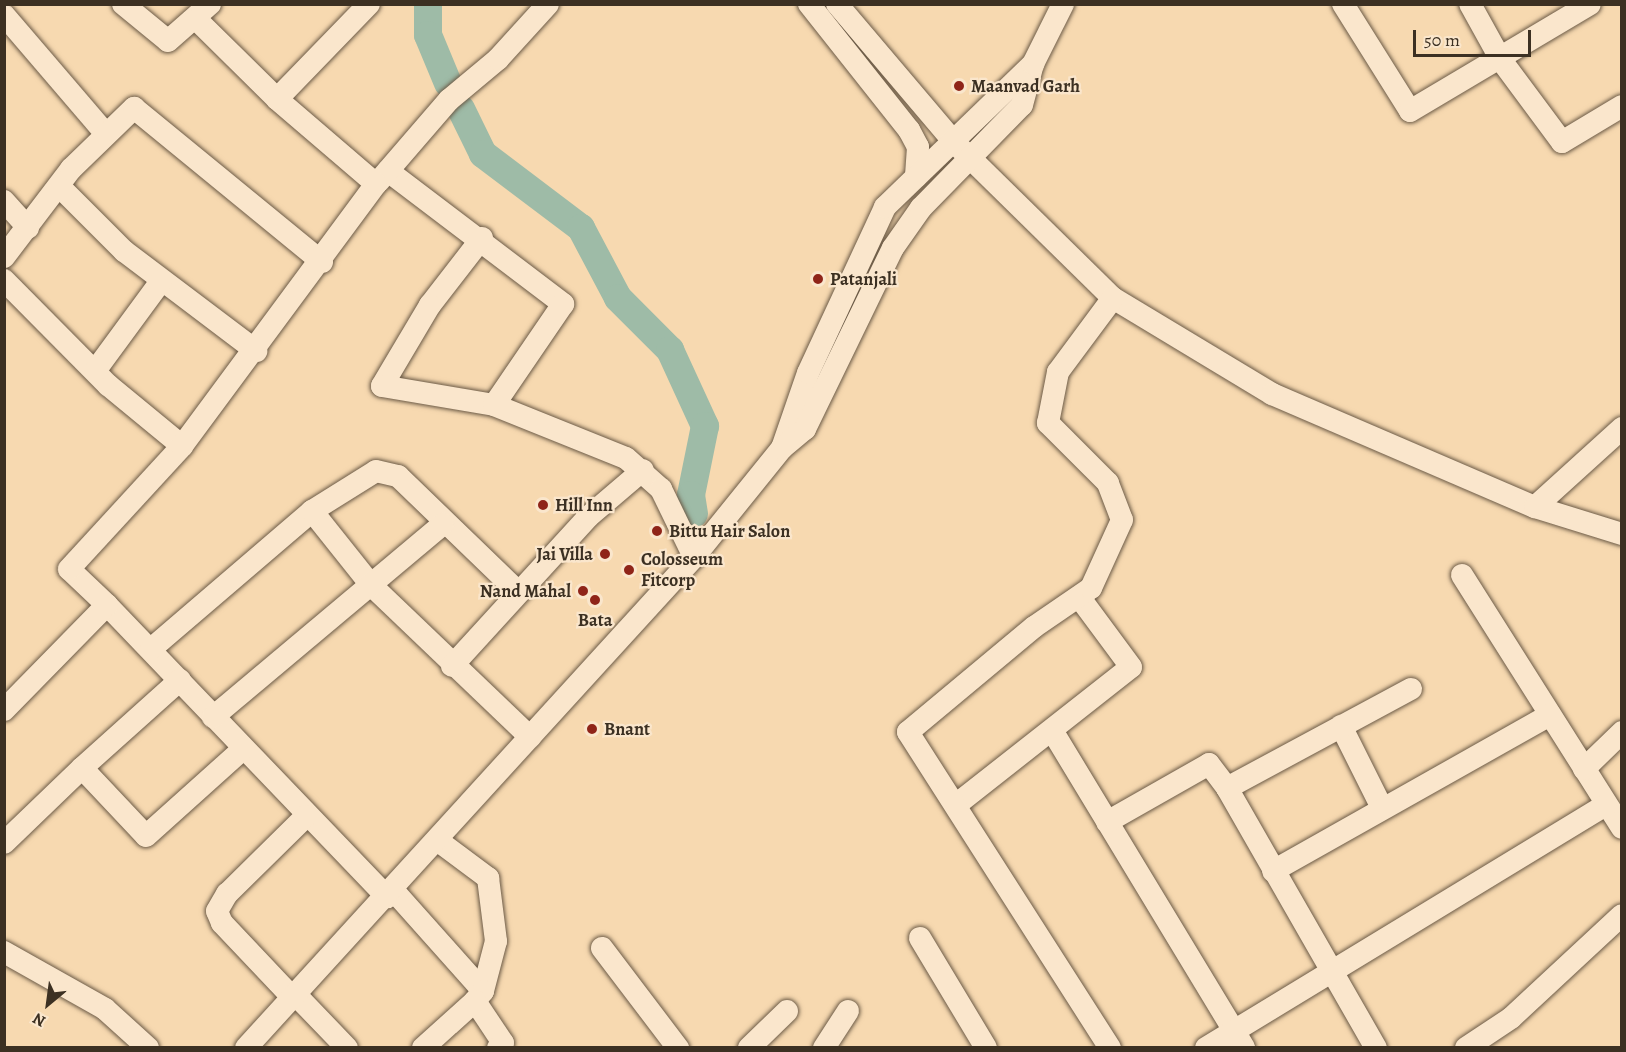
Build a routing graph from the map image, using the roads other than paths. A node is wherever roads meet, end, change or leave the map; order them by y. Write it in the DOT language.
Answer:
graph roads {
  1 [pos="123,4"];
  2 [pos="369,4"];
  3 [pos="548,4"];
  4 [pos="809,4"];
  5 [pos="837,4"];
  6 [pos="1063,4"];
  7 [pos="1343,4"];
  8 [pos="1470,4"];
  9 [pos="1590,4"];
  10 [pos="203,12"];
  11 [pos="4,15"];
  12 [pos="1501,60"];
  13 [pos="1033,64"];
  14 [pos="277,99"];
  15 [pos="1622,106"];
  16 [pos="105,133"];
  17 [pos="955,143"];
  18 [pos="971,159"];
  19 [pos="916,177"];
  20 [pos="382,178"];
  21 [pos="62,189"];
  22 [pos="4,201"];
  23 [pos="28,228"];
  24 [pos="482,238"];
  25 [pos="4,257"];
  26 [pos="322,262"];
  27 [pos="4,280"];
  28 [pos="161,281"];
  29 [pos="1113,298"];
  30 [pos="256,351"];
  31 [pos="95,371"];
  32 [pos="494,405"];
  33 [pos="1622,428"];
  34 [pos="182,446"];
  35 [pos="782,448"];
  36 [pos="643,471"];
  37 [pos="1535,507"];
  38 [pos="312,512"];
  39 [pos="443,524"];
  40 [pos="1622,534"];
  41 [pos="694,557"];
  42 [pos="1462,575"];
  43 [pos="371,585"];
  44 [pos="518,592"];
  45 [pos="1080,598"];
  46 [pos="107,605"];
  47 [pos="152,649"];
  48 [pos="452,666"];
  49 [pos="180,680"];
  50 [pos="1412,689"];
  51 [pos="4,710"];
  52 [pos="1550,715"];
  53 [pos="213,717"];
  54 [pos="1341,726"];
  55 [pos="1053,732"];
  56 [pos="1622,732"];
  57 [pos="530,737"];
  58 [pos="243,749"];
  59 [pos="82,768"];
  60 [pos="1584,769"];
  61 [pos="1227,788"];
  62 [pos="957,804"];
  63 [pos="1606,805"];
  64 [pos="1382,808"];
  65 [pos="306,816"];
  66 [pos="1107,822"];
  67 [pos="1622,828"];
  68 [pos="437,840"];
  69 [pos="4,843"];
  70 [pos="1273,871"];
  71 [pos="390,893"];
  72 [pos="1622,915"];
  73 [pos="920,938"];
  74 [pos="602,948"];
  75 [pos="4,952"];
  76 [pos="1334,973"];
  77 [pos="294,995"];
  78 [pos="479,996"];
  79 [pos="788,1011"];
  80 [pos="848,1011"];
  81 [pos="1238,1039"];
  82 [pos="503,1046"];
  83 [pos="148,1047"];
  84 [pos="246,1047"];
  85 [pos="347,1047"];
  86 [pos="423,1047"];
  87 [pos="678,1047"];
  88 [pos="749,1047"];
  89 [pos="824,1047"];
  90 [pos="986,1047"];
  91 [pos="1110,1047"];
  92 [pos="1206,1047"];
  93 [pos="1376,1047"];
  94 [pos="1466,1047"];
  1 -- 10 [label="street"];
  2 -- 14 [label="street"];
  3 -- 20 [label="street"];
  4 -- 19 [label="street"];
  5 -- 17 [label="street"];
  6 -- 13 [label="street"];
  7 -- 12 [label="street"];
  8 -- 12 [label="street"];
  9 -- 12 [label="street"];
  10 -- 14 [label="street"];
  11 -- 16 [label="street"];
  12 -- 15 [label="street"];
  13 -- 17 [label="street"];
  13 -- 18 [label="street"];
  14 -- 20 [label="street"];
  16 -- 21 [label="street"];
  16 -- 26 [label="street"];
  17 -- 18 [label="street"];
  17 -- 19 [label="street"];
  18 -- 29 [label="street"];
  18 -- 35 [label="street"];
  19 -- 35 [label="street"];
  20 -- 24 [label="street"];
  20 -- 26 [label="street"];
  21 -- 23 [label="street"];
  21 -- 28 [label="street"];
  22 -- 23 [label="street"];
  23 -- 25 [label="street"];
  24 -- 32 [label="street"];
  24 -- 32 [label="street"];
  26 -- 30 [label="street"];
  27 -- 31 [label="street"];
  28 -- 30 [label="street"];
  28 -- 31 [label="street"];
  29 -- 37 [label="street"];
  29 -- 45 [label="street"];
  30 -- 34 [label="street"];
  31 -- 34 [label="street"];
  32 -- 36 [label="street"];
  33 -- 37 [label="street"];
  34 -- 46 [label="street"];
  35 -- 41 [label="street"];
  36 -- 41 [label="street"];
  36 -- 44 [label="street"];
  37 -- 40 [label="street"];
  38 -- 39 [label="street"];
  38 -- 43 [label="street"];
  38 -- 47 [label="street"];
  39 -- 43 [label="street"];
  39 -- 44 [label="street"];
  41 -- 57 [label="street"];
  42 -- 52 [label="street"];
  43 -- 48 [label="street"];
  43 -- 53 [label="street"];
  44 -- 48 [label="street"];
  45 -- 55 [label="street"];
  45 -- 62 [label="street"];
  46 -- 47 [label="street"];
  46 -- 51 [label="street"];
  47 -- 49 [label="street"];
  48 -- 57 [label="street"];
  49 -- 53 [label="street"];
  49 -- 59 [label="street"];
  50 -- 54 [label="street"];
  52 -- 60 [label="street"];
  52 -- 64 [label="street"];
  53 -- 58 [label="street"];
  54 -- 61 [label="street"];
  54 -- 64 [label="street"];
  55 -- 62 [label="street"];
  55 -- 66 [label="street"];
  56 -- 60 [label="street"];
  57 -- 68 [label="street"];
  58 -- 59 [label="street"];
  58 -- 65 [label="street"];
  59 -- 69 [label="street"];
  60 -- 63 [label="street"];
  61 -- 66 [label="street"];
  61 -- 70 [label="street"];
  62 -- 91 [label="street"];
  63 -- 67 [label="street"];
  63 -- 76 [label="street"];
  64 -- 70 [label="street"];
  65 -- 71 [label="street"];
  65 -- 77 [label="street"];
  66 -- 81 [label="street"];
  68 -- 71 [label="street"];
  68 -- 78 [label="street"];
  70 -- 76 [label="street"];
  71 -- 77 [label="street"];
  71 -- 78 [label="street"];
  72 -- 94 [label="street"];
  73 -- 90 [label="street"];
  74 -- 87 [label="street"];
  75 -- 83 [label="street"];
  76 -- 81 [label="street"];
  76 -- 93 [label="street"];
  77 -- 84 [label="street"];
  77 -- 85 [label="street"];
  78 -- 82 [label="street"];
  78 -- 86 [label="street"];
  79 -- 88 [label="street"];
  80 -- 89 [label="street"];
  81 -- 92 [label="street"];
}
